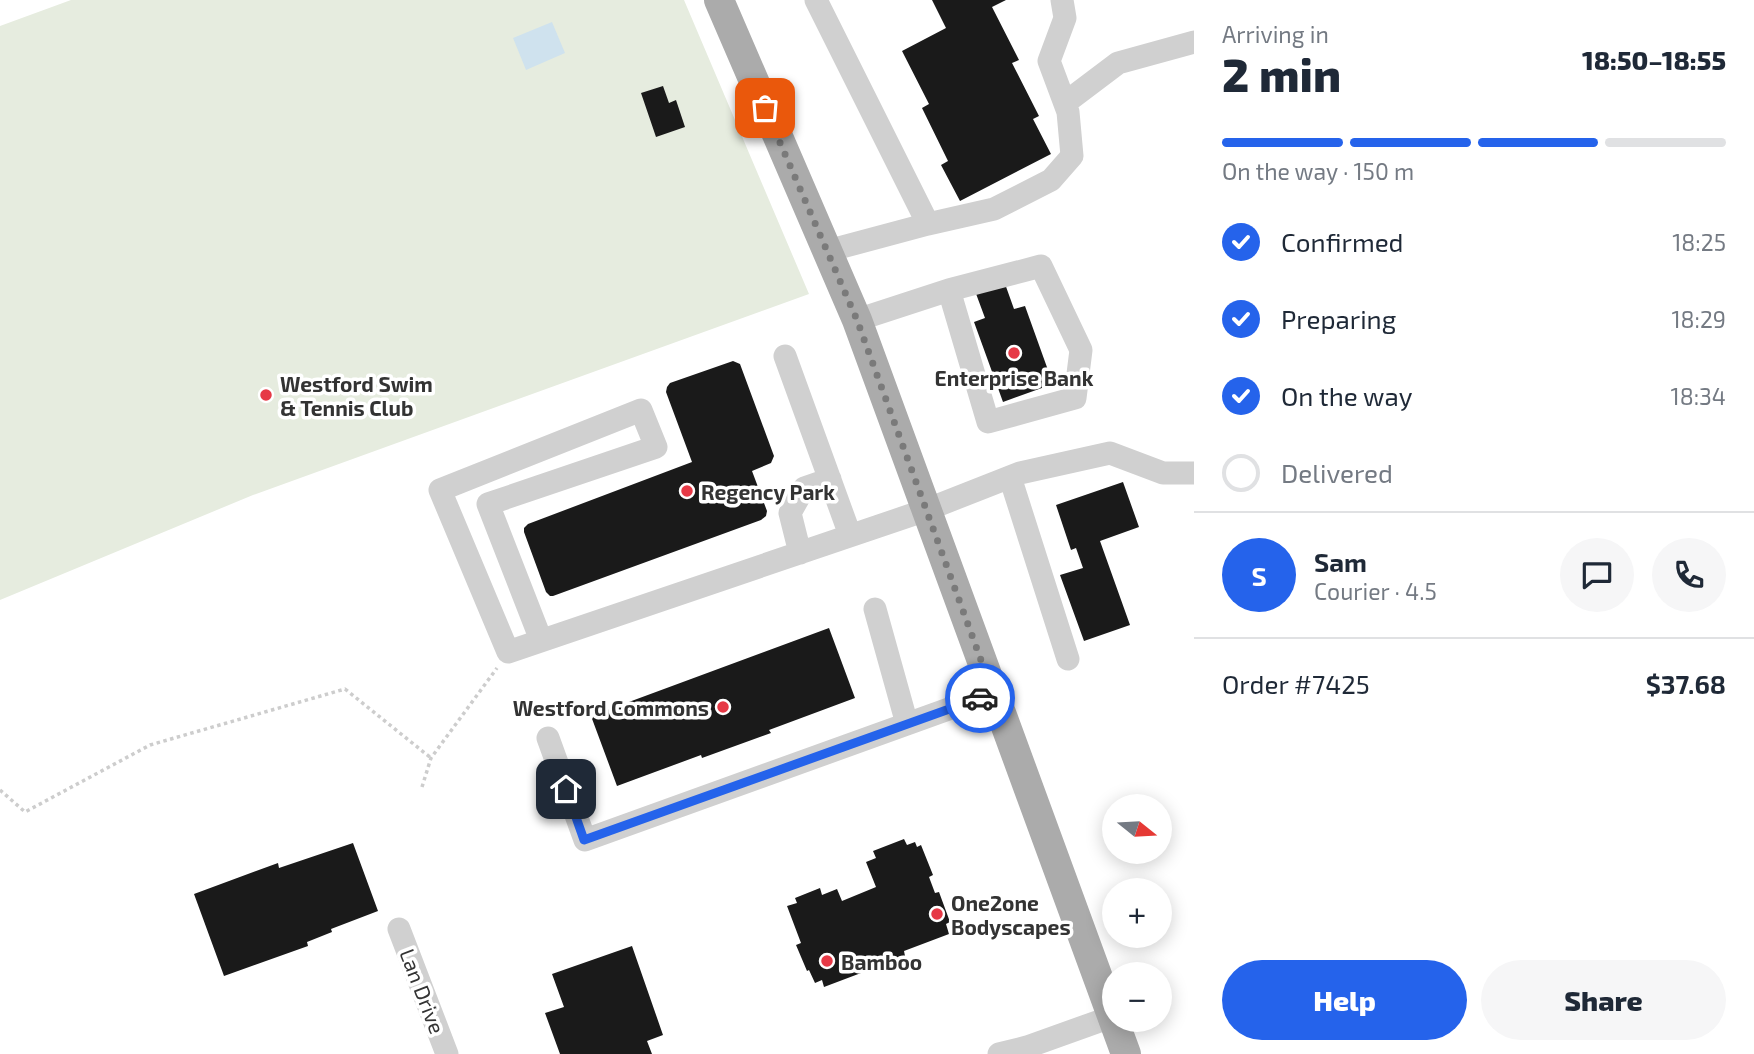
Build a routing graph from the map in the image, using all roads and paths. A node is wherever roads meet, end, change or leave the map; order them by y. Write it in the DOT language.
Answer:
graph roads {
  1 [pos="719,0"];
  2 [pos="816,0"];
  3 [pos="1062,0"];
  4 [pos="1194,42"];
  5 [pos="1065,103"];
  6 [pos="928,223"];
  7 [pos="827,251"];
  8 [pos="949,290"];
  9 [pos="857,320"];
  10 [pos="785,356"];
  11 [pos="1194,473"];
  12 [pos="1010,477"];
  13 [pos="830,479"];
  14 [pos="926,510"];
  15 [pos="850,536"];
  16 [pos="800,552"];
  17 [pos="875,609"];
  18 [pos="541,640"];
  19 [pos="508,652"];
  20 [pos="1068,659"];
  21 [pos="993,693"];
  22 [pos="907,724"];
  23 [pos="548,738"];
  24 [pos="431,758"];
  25 [pos="422,787"];
  26 [pos="0,790"];
  27 [pos="399,929"];
  28 [pos="1102,992"];
  29 [pos="1102,1020"];
  30 [pos="1117,1032"];
  31 [pos="447,1054"];
  32 [pos="999,1054"];
  33 [pos="1126,1054"];
  1 -- 7 [label="main road"];
  2 -- 6 [label="street"];
  3 -- 5 [label="street"];
  4 -- 5 [label="street"];
  5 -- 6 [label="street"];
  6 -- 7 [label="street"];
  7 -- 9 [label="main road"];
  8 -- 8 [label="street"];
  8 -- 9 [label="street"];
  9 -- 14 [label="main road"];
  10 -- 13 [label="street"];
  11 -- 12 [label="street"];
  12 -- 14 [label="street"];
  12 -- 20 [label="street"];
  13 -- 15 [label="street"];
  13 -- 16 [label="street"];
  14 -- 15 [label="street"];
  14 -- 21 [label="main road"];
  15 -- 16 [label="street"];
  16 -- 18 [label="street"];
  17 -- 22 [label="street"];
  18 -- 19 [label="street"];
  18 -- 19 [label="street"];
  19 -- 24 [label="path"];
  21 -- 22 [label="street"];
  21 -- 28 [label="main road"];
  22 -- 23 [label="street"];
  24 -- 25 [label="path"];
  24 -- 26 [label="path"];
  27 -- 31 [label="street, Lan Drive"];
  29 -- 32 [label="street"];
  30 -- 33 [label="main road"];
}
